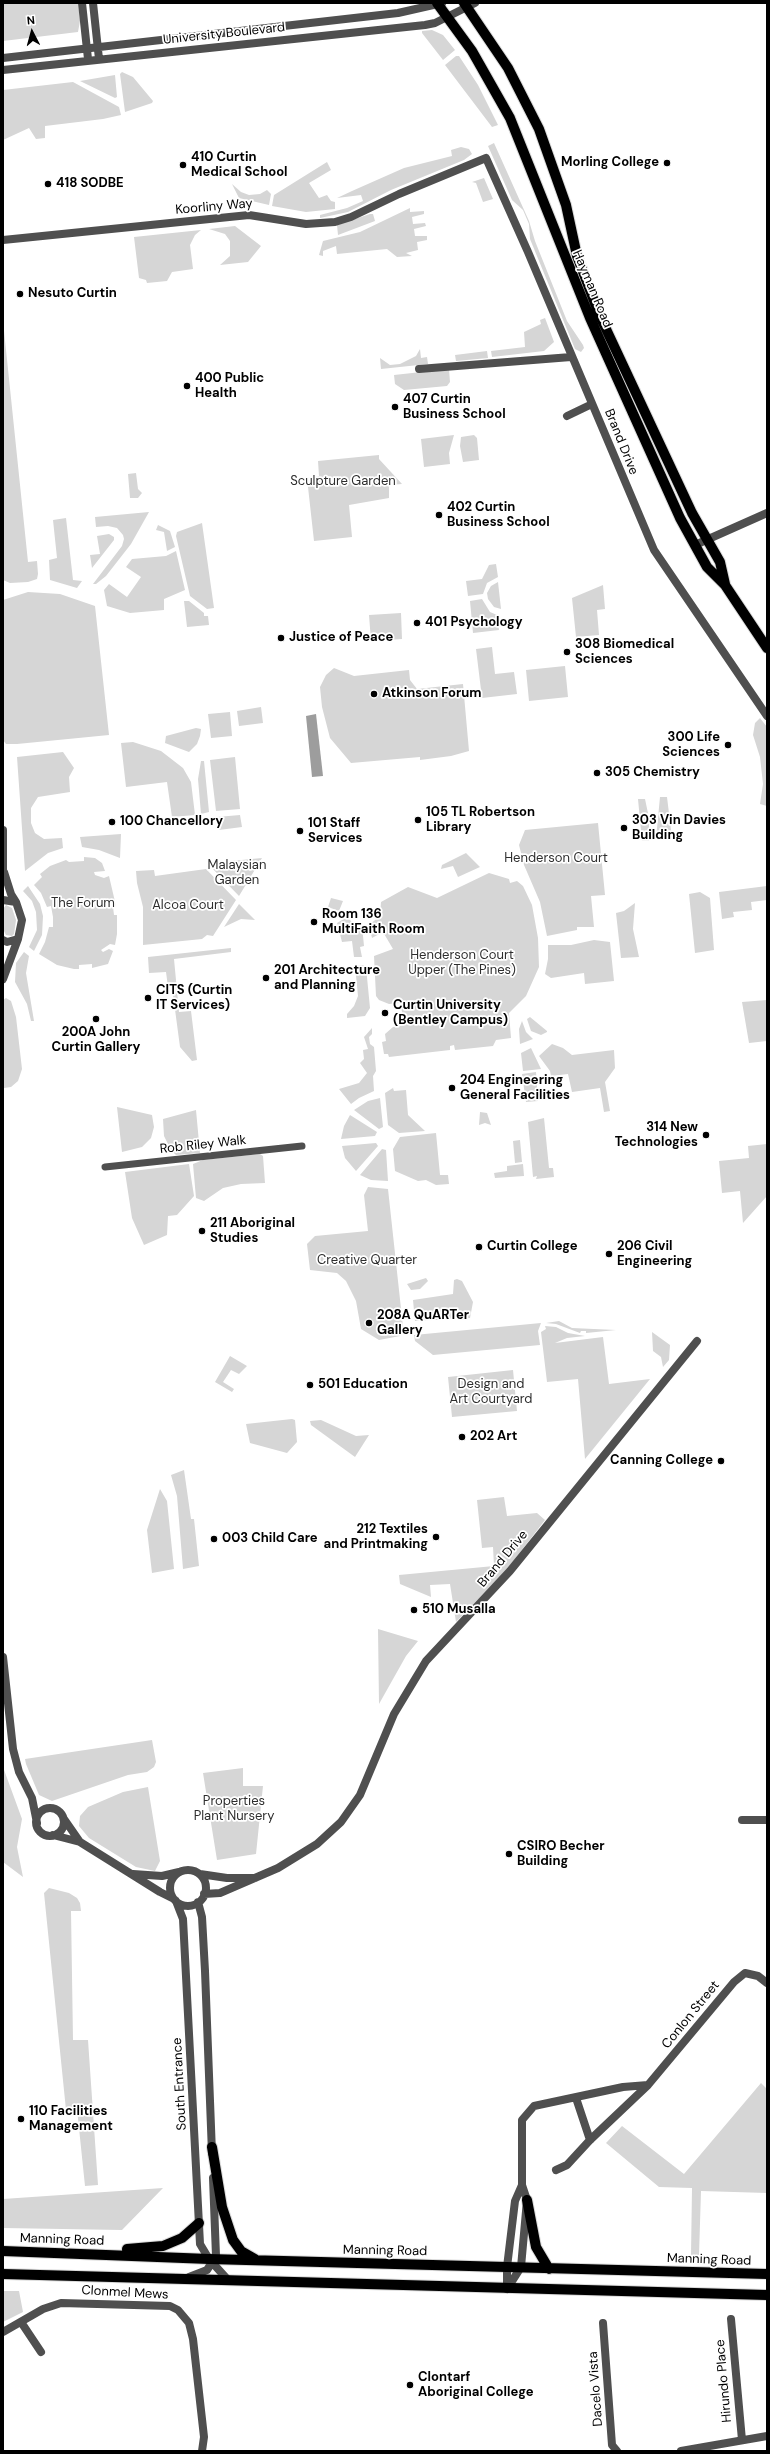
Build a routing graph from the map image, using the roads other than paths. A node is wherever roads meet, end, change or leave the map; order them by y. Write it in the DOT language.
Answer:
graph roads {
  1 [pos="82,3"];
  2 [pos="92,3"];
  3 [pos="439,4"];
  4 [pos="469,4"];
  5 [pos="447,18"];
  6 [pos="98,45"];
  7 [pos="87,46"];
  8 [pos="3,58"];
  9 [pos="99,58"];
  10 [pos="88,59"];
  11 [pos="3,70"];
  12 [pos="486,158"];
  13 [pos="3,240"];
  14 [pos="571,357"];
  15 [pos="419,369"];
  16 [pos="592,404"];
  17 [pos="566,416"];
  18 [pos="767,513"];
  19 [pos="706,539"];
  20 [pos="695,545"];
  21 [pos="725,584"];
  22 [pos="767,648"];
  23 [pos="767,716"];
  24 [pos="3,830"];
  25 [pos="3,874"];
  26 [pos="3,900"];
  27 [pos="16,902"];
  28 [pos="18,939"];
  29 [pos="3,940"];
  30 [pos="3,979"];
  31 [pos="302,1146"];
  32 [pos="106,1167"];
  33 [pos="697,1341"];
  34 [pos="3,1657"];
  35 [pos="32,1798"];
  36 [pos="48,1808"];
  37 [pos="64,1819"];
  38 [pos="742,1820"];
  39 [pos="767,1820"];
  40 [pos="37,1824"];
  41 [pos="53,1835"];
  42 [pos="80,1842"];
  43 [pos="179,1872"];
  44 [pos="130,1874"];
  45 [pos="200,1874"];
  46 [pos="257,1878"];
  47 [pos="204,1894"];
  48 [pos="175,1900"];
  49 [pos="198,1902"];
  50 [pos="767,1983"];
  51 [pos="648,2085"];
  52 [pos="576,2098"];
  53 [pos="590,2140"];
  54 [pos="212,2147"];
  55 [pos="556,2170"];
  56 [pos="522,2185"];
  57 [pos="527,2200"];
  58 [pos="199,2223"];
  59 [pos="3,2251"];
  60 [pos="71,2253"];
  61 [pos="258,2260"];
  62 [pos="212,2261"];
  63 [pos="507,2267"];
  64 [pos="521,2267"];
  65 [pos="549,2269"];
  66 [pos="3,2274"];
  67 [pos="767,2274"];
  68 [pos="170,2280"];
  69 [pos="228,2280"];
  70 [pos="507,2289"];
  71 [pos="767,2295"];
  72 [pos="731,2319"];
  73 [pos="21,2322"];
  74 [pos="604,2323"];
  75 [pos="3,2332"];
  76 [pos="41,2352"];
  77 [pos="767,2436"];
  78 [pos="742,2440"];
  79 [pos="202,2451"];
  80 [pos="617,2451"];
  81 [pos="681,2451"];
  1 -- 7 [label="street"];
  2 -- 6 [label="street"];
  3 -- 5 [label="main road, Hayman Road"];
  3 -- 6 [label="street, University Boulevard"];
  4 -- 5 [label="street, University Boulevard"];
  4 -- 19 [label="main road, Hayman Road"];
  5 -- 9 [label="street, University Boulevard"];
  5 -- 20 [label="main road, Hayman Road"];
  6 -- 7 [label="street, University Boulevard"];
  6 -- 9 [label="street"];
  7 -- 8 [label="street, University Boulevard"];
  7 -- 10 [label="street"];
  9 -- 10 [label="street, University Boulevard"];
  10 -- 11 [label="street, University Boulevard"];
  12 -- 13 [label="street, Koorliny Way"];
  12 -- 14 [label="street, Brand Drive"];
  14 -- 15 [label="street"];
  14 -- 16 [label="street, Brand Drive"];
  16 -- 17 [label="street"];
  16 -- 23 [label="street, Brand Drive"];
  18 -- 19 [label="street"];
  19 -- 20 [label="street"];
  19 -- 21 [label="main road, Hayman Road"];
  20 -- 21 [label="main road, Hayman Road"];
  21 -- 22 [label="main road, Hayman Road"];
  24 -- 25 [label="street"];
  25 -- 27 [label="street"];
  26 -- 27 [label="street"];
  27 -- 28 [label="street"];
  28 -- 29 [label="street"];
  28 -- 30 [label="street"];
  31 -- 32 [label="street, Rob Riley Walk"];
  33 -- 46 [label="street, Brand Drive"];
  34 -- 35 [label="street"];
  35 -- 36 [label="street"];
  35 -- 40 [label="street"];
  36 -- 37 [label="street"];
  36 -- 40 [label="street"];
  37 -- 41 [label="street"];
  37 -- 42 [label="street"];
  38 -- 39 [label="street"];
  40 -- 41 [label="street"];
  41 -- 42 [label="street"];
  42 -- 44 [label="street"];
  43 -- 44 [label="street"];
  43 -- 45 [label="street"];
  43 -- 48 [label="street"];
  44 -- 48 [label="street"];
  45 -- 46 [label="street, Brand Drive"];
  45 -- 47 [label="street"];
  46 -- 47 [label="street, Brand Drive"];
  47 -- 49 [label="street"];
  48 -- 49 [label="street"];
  48 -- 58 [label="street, South Entrance"];
  49 -- 54 [label="street"];
  50 -- 51 [label="street, Conlon Street"];
  51 -- 52 [label="street"];
  51 -- 53 [label="street, Conlon Street"];
  52 -- 53 [label="street"];
  52 -- 56 [label="street"];
  53 -- 55 [label="street, Conlon Street"];
  54 -- 61 [label="main road"];
  54 -- 62 [label="street"];
  56 -- 57 [label="street"];
  56 -- 63 [label="street"];
  57 -- 64 [label="street"];
  57 -- 65 [label="main road"];
  58 -- 60 [label="main road"];
  58 -- 62 [label="street, South Entrance"];
  59 -- 60 [label="main road, Manning Road"];
  60 -- 62 [label="main road, Manning Road"];
  61 -- 62 [label="main road, Manning Road"];
  61 -- 63 [label="main road, Manning Road"];
  62 -- 68 [label="street"];
  62 -- 69 [label="street, South Entrance"];
  63 -- 64 [label="main road, Manning Road"];
  63 -- 70 [label="street"];
  64 -- 65 [label="main road, Manning Road"];
  64 -- 70 [label="street"];
  65 -- 67 [label="main road, Manning Road"];
  66 -- 68 [label="main road"];
  68 -- 69 [label="main road"];
  69 -- 70 [label="main road"];
  70 -- 71 [label="main road"];
  72 -- 78 [label="street, Hirundo Place"];
  73 -- 75 [label="street, Clonmel Mews"];
  73 -- 76 [label="street"];
  73 -- 79 [label="street, Clonmel Mews"];
  74 -- 80 [label="street, Dacelo Vista"];
  77 -- 78 [label="street"];
  78 -- 81 [label="street"];
}
